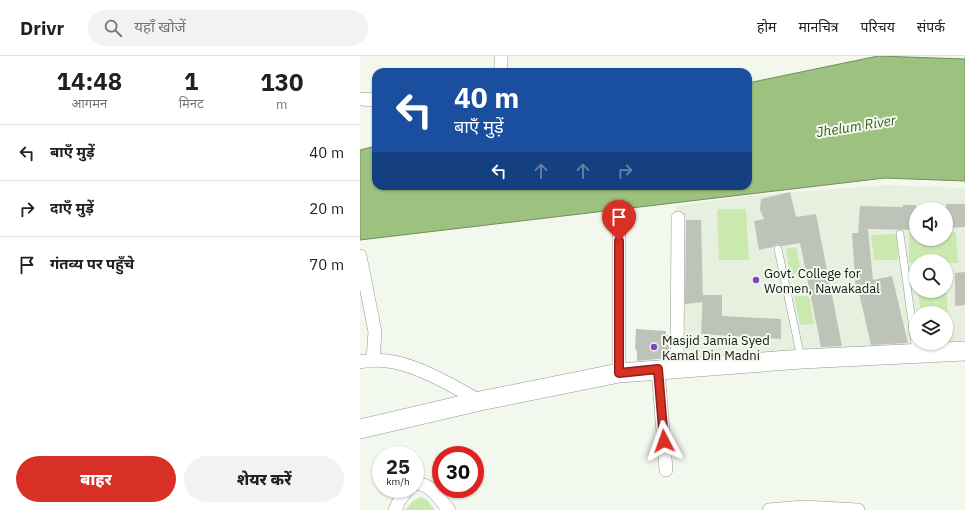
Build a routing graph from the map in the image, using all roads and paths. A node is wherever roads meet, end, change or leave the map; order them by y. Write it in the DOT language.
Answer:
graph roads {
  1 [pos="501,56"];
  2 [pos="501,68"];
  3 [pos="360,100"];
  4 [pos="372,100"];
  5 [pos="678,218"];
  6 [pos="619,226"];
  7 [pos="900,234"];
  8 [pos="778,249"];
  9 [pos="360,256"];
  10 [pos="965,351"];
  11 [pos="916,355"];
  12 [pos="802,360"];
  13 [pos="366,361"];
  14 [pos="677,368"];
  15 [pos="658,369"];
  16 [pos="619,373"];
  17 [pos="480,401"];
  18 [pos="360,429"];
  19 [pos="666,470"];
  20 [pos="424,485"];
  21 [pos="401,498"];
  22 [pos="803,508"];
  23 [pos="395,510"];
  24 [pos="449,510"];
  25 [pos="769,510"];
  26 [pos="858,510"];
  1 -- 2 [label="street"];
  3 -- 4 [label="street"];
  5 -- 14 [label="street"];
  6 -- 16 [label="street"];
  7 -- 11 [label="lane"];
  8 -- 12 [label="lane"];
  9 -- 13 [label="street"];
  10 -- 11 [label="street"];
  11 -- 12 [label="street"];
  12 -- 14 [label="street"];
  13 -- 17 [label="street"];
  14 -- 15 [label="street"];
  15 -- 16 [label="street"];
  15 -- 19 [label="street"];
  16 -- 17 [label="street"];
  17 -- 18 [label="street"];
  20 -- 24 [label="street"];
  21 -- 23 [label="street"];
  22 -- 25 [label="street"];
  22 -- 26 [label="street"];
}
